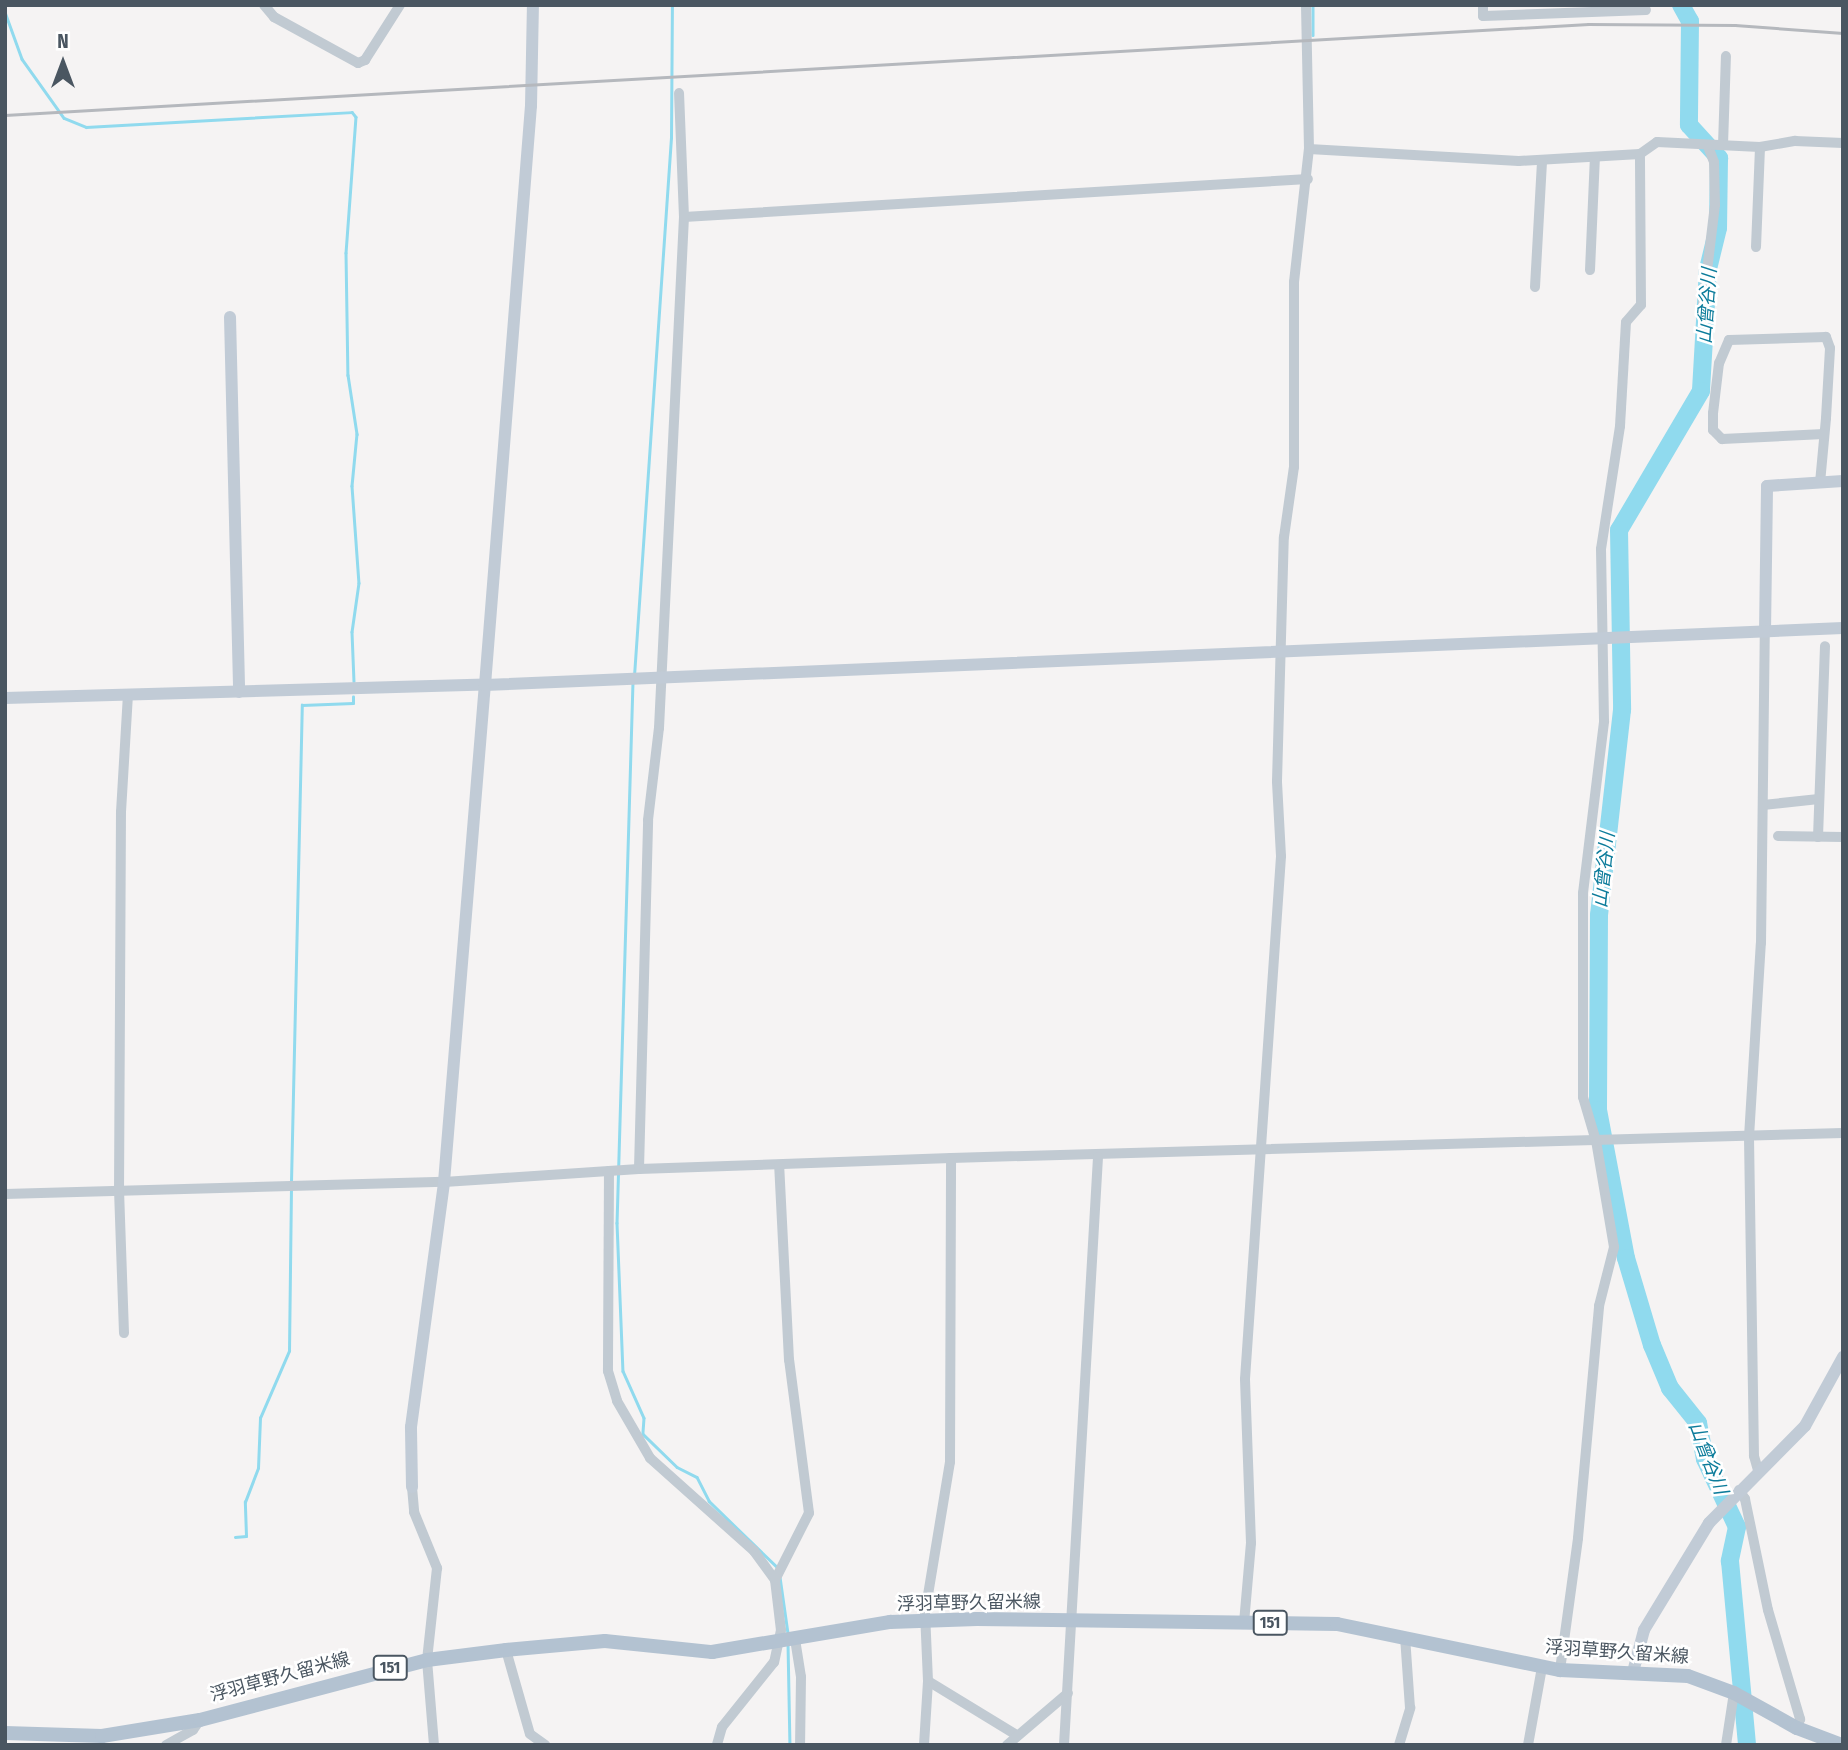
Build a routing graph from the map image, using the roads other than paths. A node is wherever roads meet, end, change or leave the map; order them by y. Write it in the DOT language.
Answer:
graph roads {
  1 [pos="264,5"];
  2 [pos="400,5"];
  3 [pos="533,5"];
  4 [pos="1306,5"];
  5 [pos="1483,5"];
  6 [pos="1646,10"];
  7 [pos="1726,56"];
  8 [pos="679,93"];
  9 [pos="1843,143"];
  10 [pos="1715,146"];
  11 [pos="1760,147"];
  12 [pos="1309,149"];
  13 [pos="1640,154"];
  14 [pos="1595,157"];
  15 [pos="1542,160"];
  16 [pos="1308,179"];
  17 [pos="684,217"];
  18 [pos="1756,247"];
  19 [pos="1590,270"];
  20 [pos="1535,286"];
  21 [pos="1703,304"];
  22 [pos="230,317"];
  23 [pos="1824,434"];
  24 [pos="1843,481"];
  25 [pos="1820,482"];
  26 [pos="1843,628"];
  27 [pos="1765,632"];
  28 [pos="1616,638"];
  29 [pos="1825,646"];
  30 [pos="1283,648"];
  31 [pos="659,678"];
  32 [pos="485,685"];
  33 [pos="239,692"];
  34 [pos="128,695"];
  35 [pos="5,698"];
  36 [pos="1819,799"];
  37 [pos="1763,804"];
  38 [pos="1778,836"];
  39 [pos="1818,836"];
  40 [pos="1843,837"];
  41 [pos="1843,1133"];
  42 [pos="1749,1137"];
  43 [pos="1601,1141"];
  44 [pos="1259,1153"];
  45 [pos="1098,1157"];
  46 [pos="951,1158"];
  47 [pos="779,1165"];
  48 [pos="639,1169"];
  49 [pos="609,1171"];
  50 [pos="444,1182"];
  51 [pos="119,1192"];
  52 [pos="5,1194"];
  53 [pos="124,1333"];
  54 [pos="1843,1357"];
  55 [pos="1758,1470"];
  56 [pos="412,1487"];
  57 [pos="1731,1498"];
  58 [pos="775,1580"];
  59 [pos="925,1620"];
  60 [pos="1068,1621"];
  61 [pos="1244,1623"];
  62 [pos="1405,1637"];
  63 [pos="790,1640"];
  64 [pos="506,1650"];
  65 [pos="427,1660"];
  66 [pos="1542,1667"];
  67 [pos="1560,1670"];
  68 [pos="1633,1672"];
  69 [pos="928,1681"];
  70 [pos="1069,1690"];
  71 [pos="1741,1697"];
  72 [pos="200,1720"];
  73 [pos="1797,1728"];
  74 [pos="5,1733"];
  75 [pos="1018,1736"];
  76 [pos="166,1745"];
  77 [pos="434,1745"];
  78 [pos="545,1745"];
  79 [pos="717,1745"];
  80 [pos="800,1745"];
  81 [pos="924,1745"];
  82 [pos="1007,1745"];
  83 [pos="1064,1745"];
  84 [pos="1399,1745"];
  85 [pos="1528,1745"];
  86 [pos="1726,1745"];
  87 [pos="1842,1745"];
  1 -- 2 [label="street"];
  3 -- 32 [label="street"];
  4 -- 12 [label="street"];
  5 -- 6 [label="street"];
  7 -- 10 [label="street"];
  8 -- 17 [label="street"];
  9 -- 11 [label="street"];
  10 -- 11 [label="street"];
  10 -- 13 [label="street"];
  10 -- 21 [label="street"];
  11 -- 18 [label="street"];
  12 -- 15 [label="street"];
  12 -- 16 [label="street"];
  13 -- 14 [label="street"];
  13 -- 28 [label="street"];
  14 -- 15 [label="street"];
  14 -- 19 [label="street"];
  15 -- 20 [label="street"];
  16 -- 17 [label="street"];
  16 -- 30 [label="street"];
  17 -- 31 [label="street"];
  22 -- 33 [label="street"];
  23 -- 23 [label="street"];
  23 -- 25 [label="street"];
  24 -- 25 [label="street"];
  25 -- 27 [label="street"];
  26 -- 27 [label="street"];
  27 -- 28 [label="street"];
  27 -- 37 [label="street"];
  28 -- 30 [label="street"];
  28 -- 43 [label="street"];
  29 -- 36 [label="street"];
  30 -- 31 [label="street"];
  30 -- 44 [label="street"];
  31 -- 32 [label="street"];
  31 -- 48 [label="street"];
  32 -- 33 [label="street"];
  32 -- 50 [label="street"];
  33 -- 34 [label="street"];
  34 -- 35 [label="street"];
  34 -- 51 [label="street"];
  36 -- 37 [label="street"];
  36 -- 39 [label="street"];
  37 -- 42 [label="street"];
  38 -- 39 [label="street"];
  39 -- 40 [label="street"];
  41 -- 42 [label="street"];
  42 -- 43 [label="street"];
  42 -- 55 [label="street"];
  43 -- 44 [label="street"];
  43 -- 67 [label="street"];
  44 -- 45 [label="street"];
  44 -- 61 [label="street"];
  45 -- 46 [label="street"];
  45 -- 60 [label="street"];
  46 -- 47 [label="street"];
  46 -- 59 [label="street"];
  47 -- 48 [label="street"];
  47 -- 58 [label="street"];
  48 -- 49 [label="street"];
  49 -- 50 [label="street"];
  49 -- 58 [label="street"];
  50 -- 51 [label="street"];
  50 -- 56 [label="street"];
  51 -- 52 [label="street"];
  51 -- 53 [label="street"];
  54 -- 55 [label="street"];
  55 -- 57 [label="street"];
  56 -- 65 [label="street"];
  57 -- 68 [label="street"];
  57 -- 73 [label="street"];
  58 -- 63 [label="street"];
  59 -- 60 [label="main road, 浮羽草野久留米線 / 151"];
  59 -- 63 [label="main road, 浮羽草野久留米線 / 151"];
  59 -- 69 [label="street"];
  60 -- 61 [label="main road, 浮羽草野久留米線 / 151"];
  60 -- 70 [label="street"];
  61 -- 62 [label="main road, 浮羽草野久留米線 / 151"];
  62 -- 66 [label="main road, 浮羽草野久留米線 / 151"];
  62 -- 84 [label="street"];
  63 -- 64 [label="main road, 浮羽草野久留米線 / 151"];
  63 -- 79 [label="street"];
  63 -- 80 [label="street"];
  64 -- 65 [label="main road, 浮羽草野久留米線 / 151"];
  64 -- 78 [label="street"];
  65 -- 72 [label="main road, 浮羽草野久留米線 / 151"];
  65 -- 77 [label="street"];
  66 -- 67 [label="main road, 浮羽草野久留米線 / 151"];
  66 -- 85 [label="street"];
  67 -- 68 [label="main road, 浮羽草野久留米線 / 151"];
  68 -- 71 [label="main road, 浮羽草野久留米線 / 151"];
  69 -- 75 [label="street"];
  69 -- 81 [label="street"];
  70 -- 75 [label="street"];
  70 -- 83 [label="street"];
  71 -- 73 [label="main road, 浮羽草野久留米線 / 151"];
  71 -- 86 [label="street"];
  72 -- 74 [label="main road, 浮羽草野久留米線 / 151"];
  72 -- 76 [label="street"];
  73 -- 87 [label="main road, 浮羽草野久留米線 / 151"];
  75 -- 82 [label="street"];
}
